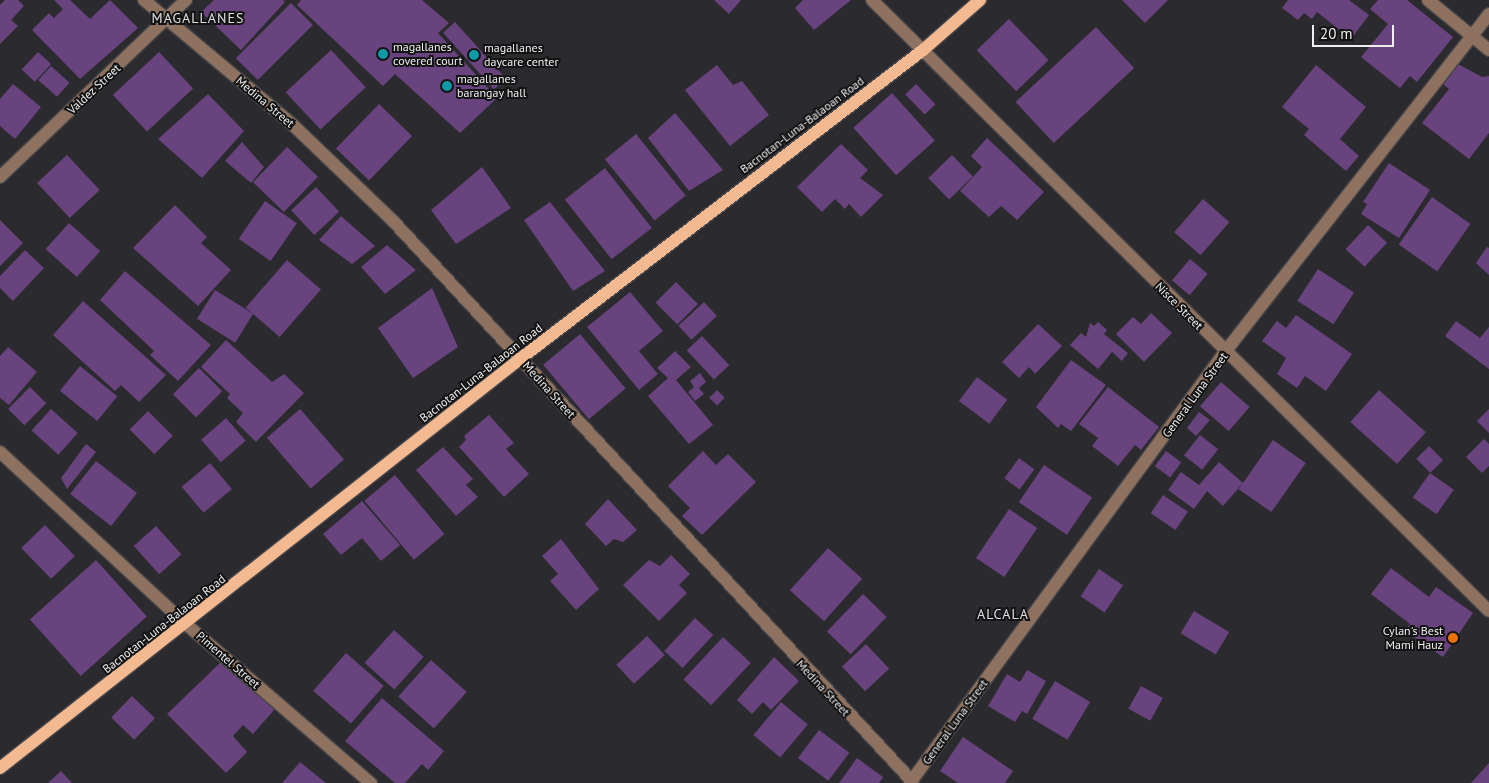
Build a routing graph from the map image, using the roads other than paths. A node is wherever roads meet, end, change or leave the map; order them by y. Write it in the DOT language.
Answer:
graph roads {
  1 [pos="144,0"];
  2 [pos="186,0"];
  3 [pos="872,0"];
  4 [pos="980,0"];
  5 [pos="1428,0"];
  6 [pos="1489,14"];
  7 [pos="168,20"];
  8 [pos="1471,36"];
  9 [pos="923,50"];
  10 [pos="1489,50"];
  11 [pos="0,177"];
  12 [pos="1226,352"];
  13 [pos="520,358"];
  14 [pos="0,452"];
  15 [pos="1489,611"];
  16 [pos="186,625"];
  17 [pos="0,768"];
  18 [pos="911,782"];
  19 [pos="370,783"];
  1 -- 7 [label="street, Medina Street"];
  2 -- 7 [label="street, Valdez Street"];
  3 -- 9 [label="street, Nisce Street"];
  4 -- 9 [label="main road, Bacnotan-Luna-Balaoan Road"];
  5 -- 8 [label="street"];
  6 -- 8 [label="street, General Luna Street"];
  7 -- 11 [label="street, Valdez Street"];
  7 -- 13 [label="street, Medina Street"];
  8 -- 10 [label="street"];
  8 -- 12 [label="street, General Luna Street"];
  9 -- 12 [label="street, Nisce Street"];
  9 -- 13 [label="main road, Bacnotan-Luna-Balaoan Road"];
  12 -- 15 [label="street, Nisce Street"];
  12 -- 18 [label="street, General Luna Street"];
  13 -- 16 [label="main road, Bacnotan-Luna-Balaoan Road"];
  13 -- 18 [label="street, Medina Street"];
  14 -- 16 [label="street, Pimentel Street"];
  16 -- 17 [label="main road, Bacnotan-Luna-Balaoan Road"];
  16 -- 19 [label="street, Pimentel Street"];
}
